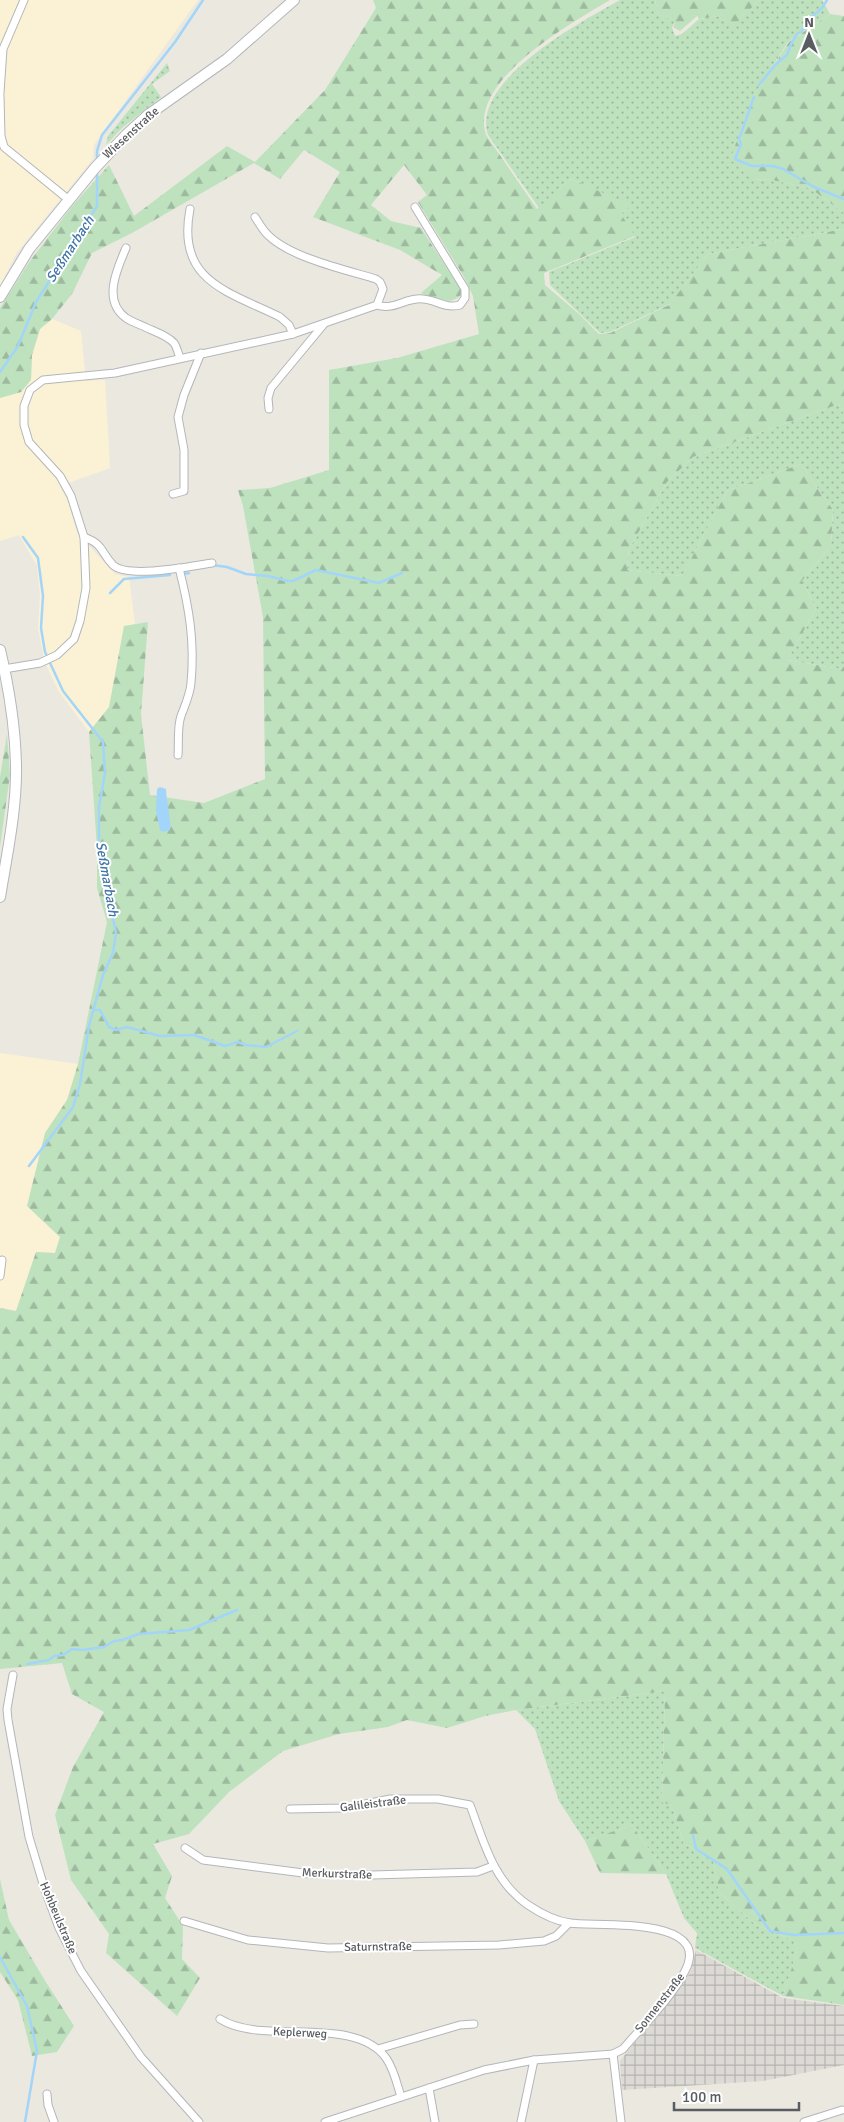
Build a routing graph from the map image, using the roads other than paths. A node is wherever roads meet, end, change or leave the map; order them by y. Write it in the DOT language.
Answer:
graph roads {
  1 [pos="24,0"];
  2 [pos="294,0"];
  3 [pos="0,95"];
  4 [pos="69,200"];
  5 [pos="415,207"];
  6 [pos="190,209"];
  7 [pos="255,217"];
  8 [pos="126,248"];
  9 [pos="0,297"];
  10 [pos="377,305"];
  11 [pos="324,324"];
  12 [pos="292,334"];
  13 [pos="201,353"];
  14 [pos="180,358"];
  15 [pos="269,409"];
  16 [pos="173,494"];
  17 [pos="84,537"];
  18 [pos="212,563"];
  19 [pos="179,568"];
  20 [pos="0,650"];
  21 [pos="4,669"];
  22 [pos="178,755"];
  23 [pos="0,897"];
  24 [pos="2,1260"];
  25 [pos="0,1276"];
  26 [pos="13,1675"];
  27 [pos="456,1801"];
  28 [pos="290,1809"];
  29 [pos="185,1848"];
  30 [pos="493,1866"];
  31 [pos="184,1921"];
  32 [pos="569,1923"];
  33 [pos="220,2019"];
  34 [pos="474,2024"];
  35 [pos="378,2049"];
  36 [pos="613,2054"];
  37 [pos="534,2060"];
  38 [pos="429,2088"];
  39 [pos="47,2094"];
  40 [pos="401,2097"];
  41 [pos="842,2110"];
  42 [pos="54,2122"];
  43 [pos="199,2122"];
  44 [pos="327,2122"];
  45 [pos="435,2122"];
  46 [pos="521,2122"];
  47 [pos="620,2122"];
  48 [pos="804,2122"];
  1 -- 3 [label="street"];
  2 -- 4 [label="main road, Wiesenstraße"];
  3 -- 4 [label="street"];
  4 -- 9 [label="main road, Wiesenstraße"];
  5 -- 10 [label="street"];
  6 -- 12 [label="street"];
  7 -- 10 [label="street"];
  8 -- 14 [label="street"];
  10 -- 11 [label="street"];
  11 -- 12 [label="street"];
  11 -- 15 [label="street"];
  12 -- 13 [label="street"];
  13 -- 14 [label="street"];
  13 -- 16 [label="street"];
  14 -- 17 [label="street"];
  17 -- 19 [label="street"];
  17 -- 21 [label="street"];
  18 -- 19 [label="street"];
  19 -- 22 [label="street"];
  20 -- 21 [label="main road"];
  21 -- 23 [label="main road"];
  24 -- 25 [label="street"];
  26 -- 43 [label="street, Hohbeulstraße"];
  27 -- 28 [label="street, Galileistraße"];
  27 -- 30 [label="street, Sonnenstraße"];
  29 -- 30 [label="street, Merkurstraße"];
  30 -- 32 [label="street, Sonnenstraße"];
  31 -- 32 [label="street, Saturnstraße"];
  32 -- 36 [label="street, Sonnenstraße"];
  33 -- 35 [label="street, Keplerweg"];
  34 -- 35 [label="street"];
  35 -- 40 [label="street"];
  36 -- 37 [label="street"];
  36 -- 47 [label="street"];
  37 -- 38 [label="street"];
  37 -- 46 [label="street"];
  38 -- 40 [label="street"];
  38 -- 45 [label="street"];
  39 -- 42 [label="street"];
  40 -- 44 [label="street"];
  41 -- 48 [label="street"];
}
